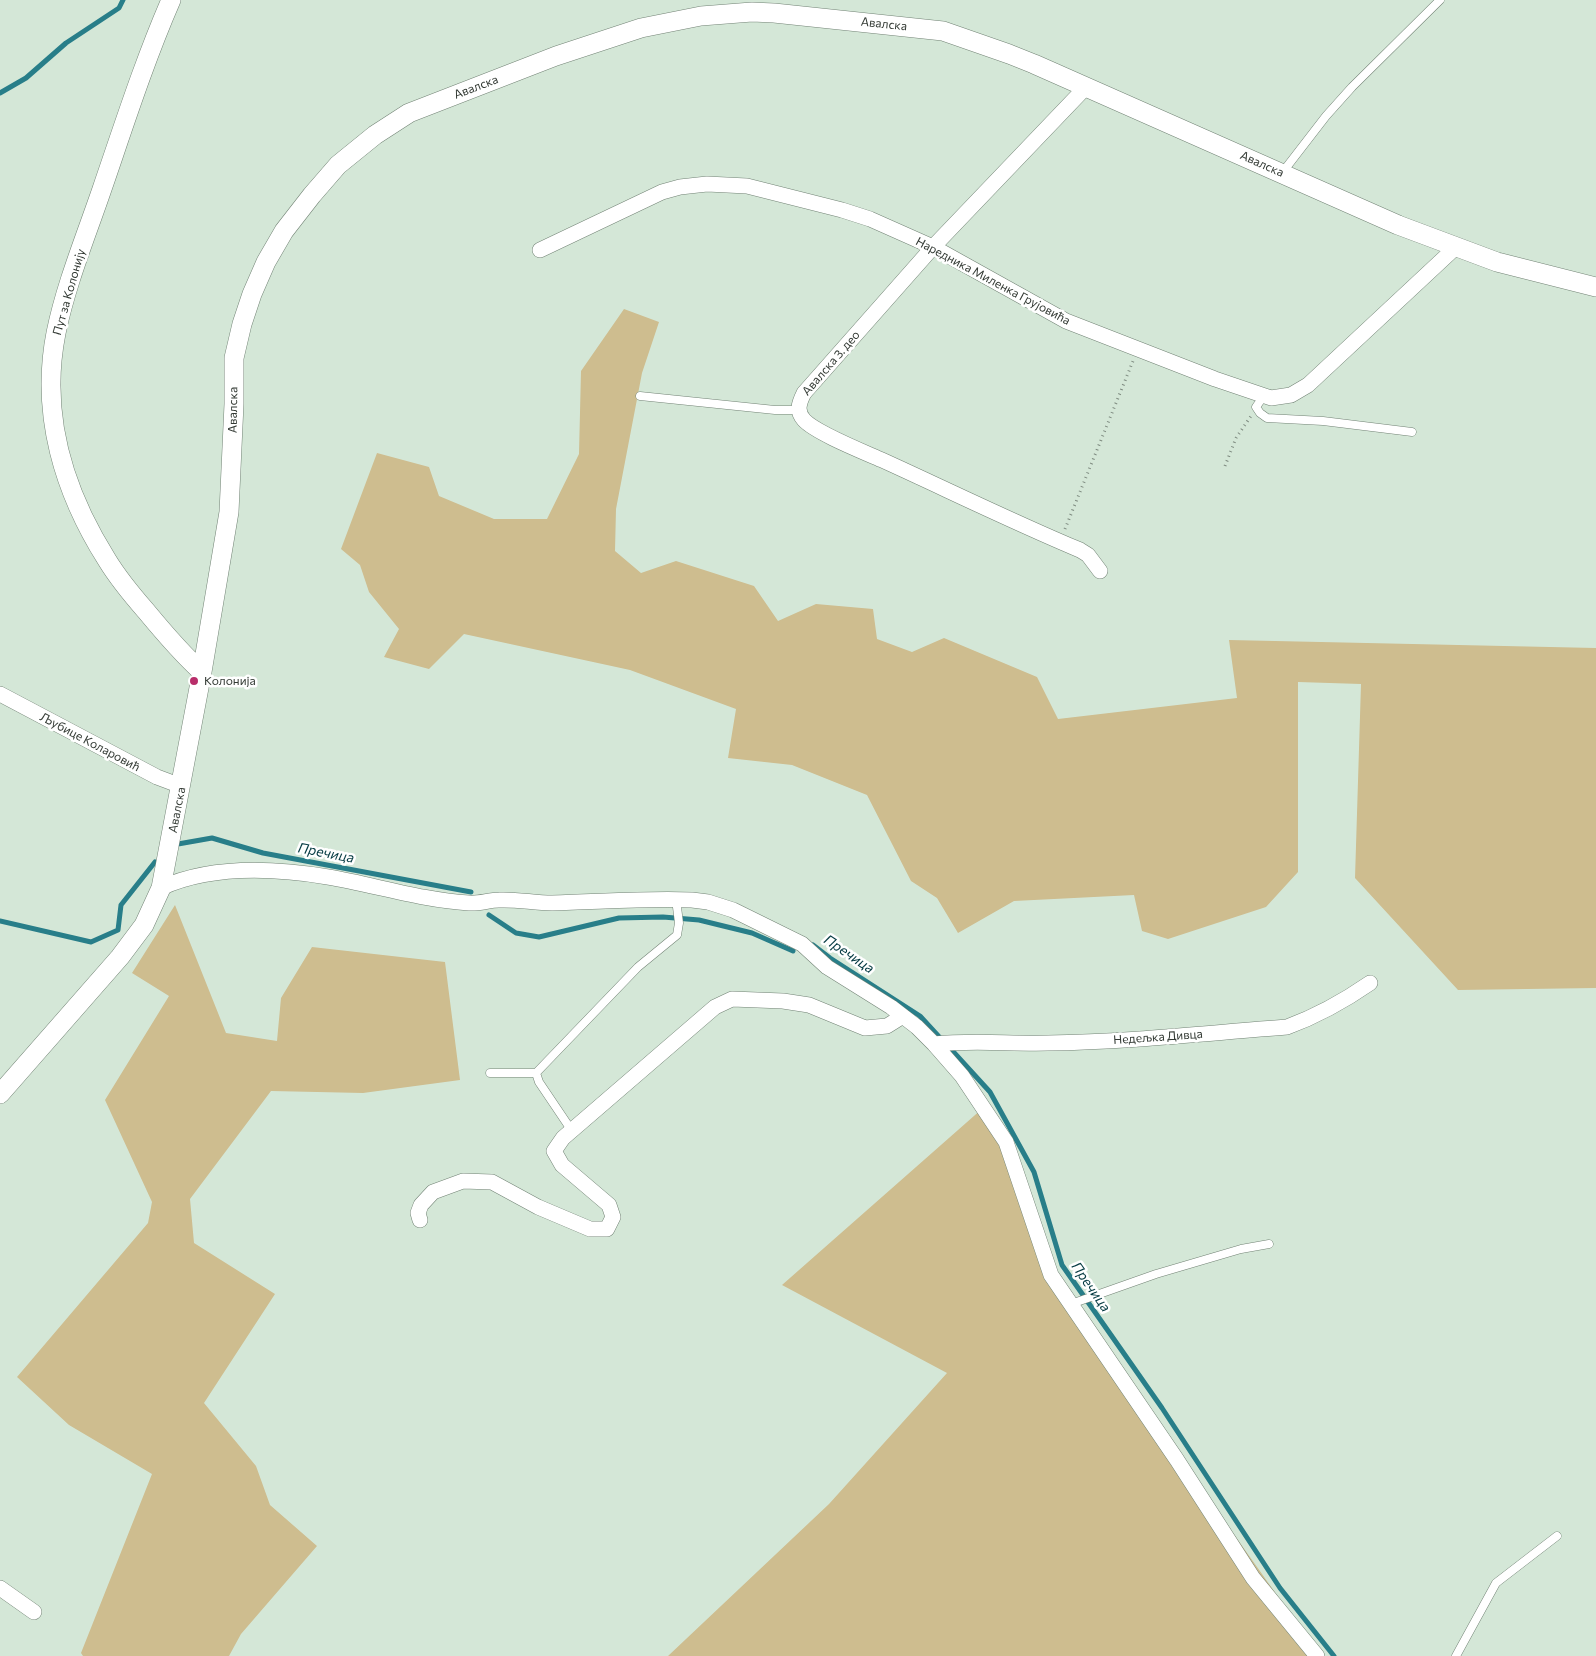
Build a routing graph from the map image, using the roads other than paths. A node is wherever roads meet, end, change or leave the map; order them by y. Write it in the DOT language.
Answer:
graph roads {
  1 [pos="170,0"];
  2 [pos="1440,0"];
  3 [pos="1086,87"];
  4 [pos="1282,173"];
  5 [pos="933,247"];
  6 [pos="1456,247"];
  7 [pos="540,250"];
  8 [pos="1596,288"];
  9 [pos="640,396"];
  10 [pos="1260,402"];
  11 [pos="798,410"];
  12 [pos="1412,432"];
  13 [pos="1100,571"];
  14 [pos="202,672"];
  15 [pos="0,694"];
  16 [pos="181,786"];
  17 [pos="161,888"];
  18 [pos="677,905"];
  19 [pos="1370,984"];
  20 [pos="903,1016"];
  21 [pos="935,1044"];
  22 [pos="490,1073"];
  23 [pos="536,1073"];
  24 [pos="0,1094"];
  25 [pos="572,1131"];
  26 [pos="420,1220"];
  27 [pos="1270,1244"];
  28 [pos="1073,1303"];
  29 [pos="1557,1536"];
  30 [pos="0,1588"];
  31 [pos="34,1612"];
  32 [pos="1318,1656"];
  33 [pos="1456,1656"];
  1 -- 14 [label="street, Пут за Колонију"];
  2 -- 4 [label="lane"];
  3 -- 4 [label="street, Авалска"];
  3 -- 5 [label="street, Авалска 3. део"];
  3 -- 14 [label="street, Авалска"];
  4 -- 6 [label="street, Авалска"];
  5 -- 7 [label="street, Наредника Миленка Грујовића"];
  5 -- 10 [label="street, Наредника Миленка Грујовића"];
  5 -- 11 [label="street, Авалска 3. део"];
  6 -- 8 [label="street, Авалска"];
  6 -- 10 [label="street, Наредника Миленка Грујовића"];
  9 -- 11 [label="lane"];
  10 -- 12 [label="lane"];
  11 -- 13 [label="street, Авалска 3. део"];
  14 -- 16 [label="street, Авалска"];
  15 -- 16 [label="street, Љубице Коларовић"];
  16 -- 17 [label="street, Авалска"];
  17 -- 18 [label="street"];
  17 -- 24 [label="street, Авалска"];
  18 -- 20 [label="street"];
  18 -- 23 [label="lane"];
  19 -- 21 [label="street, Недељка Дивца"];
  20 -- 21 [label="street"];
  20 -- 25 [label="street"];
  21 -- 28 [label="street"];
  22 -- 23 [label="lane"];
  23 -- 25 [label="lane"];
  25 -- 26 [label="street"];
  27 -- 28 [label="lane"];
  28 -- 32 [label="street"];
  29 -- 33 [label="lane"];
  30 -- 31 [label="street"];
}
